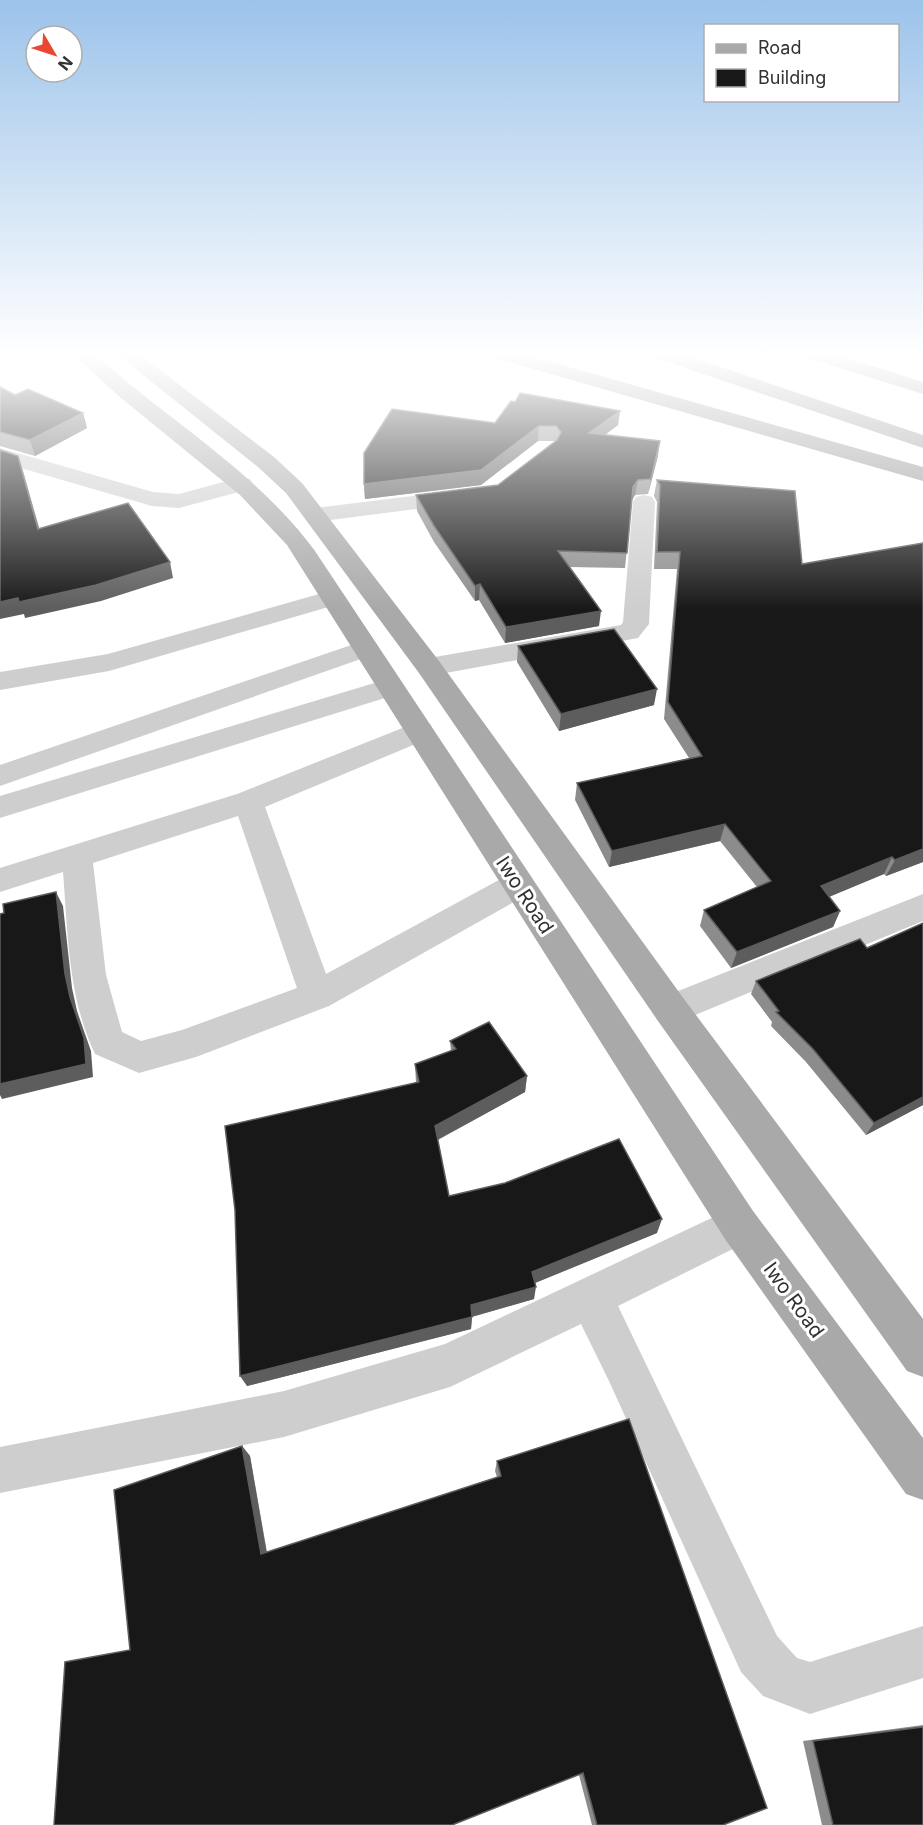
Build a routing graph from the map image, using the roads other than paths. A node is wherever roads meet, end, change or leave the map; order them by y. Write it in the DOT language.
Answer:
graph roads {
  1 [pos="187,439"];
  2 [pos="237,439"];
  3 [pos="801,439"];
  4 [pos="0,455"];
  5 [pos="923,474"];
  6 [pos="242,484"];
  7 [pos="481,495"];
  8 [pos="644,502"];
  9 [pos="315,515"];
  10 [pos="333,598"];
  11 [pos="366,648"];
  12 [pos="429,667"];
  13 [pos="0,681"];
  14 [pos="391,687"];
  15 [pos="420,731"];
  16 [pos="0,776"];
  17 [pos="248,802"];
  18 [pos="0,807"];
  19 [pos="77,857"];
  20 [pos="0,880"];
  21 [pos="519,885"];
  22 [pos="923,907"];
  23 [pos="317,996"];
  24 [pos="671,1010"];
  25 [pos="739,1225"];
  26 [pos="590,1297"];
  27 [pos="923,1355"];
  28 [pos="0,1470"];
  29 [pos="923,1477"];
  30 [pos="923,1652"];
  1 -- 6 [label="main road, Iwo Road"];
  2 -- 9 [label="main road"];
  3 -- 5 [label="highway"];
  4 -- 6 [label="street"];
  6 -- 10 [label="main road, Iwo Road"];
  7 -- 9 [label="street"];
  8 -- 12 [label="street"];
  9 -- 12 [label="main road"];
  10 -- 11 [label="main road, Iwo Road"];
  10 -- 13 [label="street"];
  11 -- 14 [label="main road, Iwo Road"];
  11 -- 16 [label="street"];
  12 -- 24 [label="main road"];
  14 -- 15 [label="main road, Iwo Road"];
  14 -- 18 [label="street"];
  15 -- 17 [label="street"];
  15 -- 21 [label="main road, Iwo Road"];
  17 -- 19 [label="street"];
  17 -- 23 [label="street"];
  19 -- 20 [label="street"];
  19 -- 23 [label="street"];
  21 -- 23 [label="street"];
  21 -- 25 [label="main road, Iwo Road"];
  22 -- 24 [label="street"];
  24 -- 27 [label="main road"];
  25 -- 26 [label="street"];
  25 -- 29 [label="main road, Iwo Road"];
  26 -- 28 [label="street"];
  26 -- 30 [label="street"];
}
